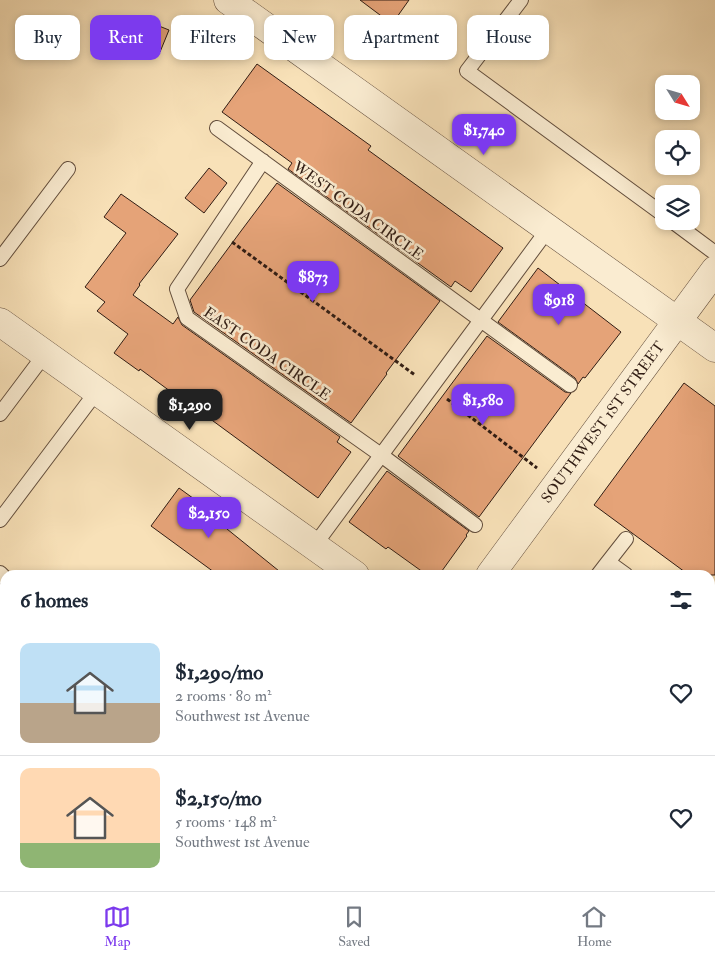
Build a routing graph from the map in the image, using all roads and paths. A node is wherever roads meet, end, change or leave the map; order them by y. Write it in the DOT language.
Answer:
graph roads {
  1 [pos="228,0"];
  2 [pos="521,0"];
  3 [pos="217,128"];
  4 [pos="263,161"];
  5 [pos="68,169"];
  6 [pos="655,208"];
  7 [pos="549,228"];
  8 [pos="684,230"];
  9 [pos="229,240"];
  10 [pos="715,253"];
  11 [pos="0,258"];
  12 [pos="715,270"];
  13 [pos="481,320"];
  14 [pos="678,321"];
  15 [pos="0,322"];
  16 [pos="715,348"];
  17 [pos="45,354"];
  18 [pos="418,377"];
  19 [pos="570,385"];
  20 [pos="97,391"];
  21 [pos="442,395"];
  22 [pos="0,414"];
  23 [pos="381,455"];
  24 [pos="538,469"];
  25 [pos="0,520"];
  26 [pos="475,524"];
  27 [pos="626,539"];
  28 [pos="314,546"];
  29 [pos="608,562"];
  30 [pos="348,570"];
  31 [pos="494,570"];
  32 [pos="602,570"];
  33 [pos="619,570"];
  1 -- 7 [label="street"];
  2 -- 6 [label="lane"];
  3 -- 4 [label="lane, WEST CODA CIRCLE"];
  4 -- 13 [label="lane, WEST CODA CIRCLE"];
  4 -- 23 [label="lane, EAST CODA CIRCLE"];
  5 -- 11 [label="lane"];
  7 -- 13 [label="lane"];
  7 -- 14 [label="street"];
  8 -- 10 [label="lane"];
  9 -- 18 [label="path"];
  12 -- 14 [label="street, SOUTHWEST 1ST STREET"];
  13 -- 19 [label="lane, WEST CODA CIRCLE"];
  13 -- 23 [label="lane"];
  14 -- 16 [label="street"];
  14 -- 31 [label="street, SOUTHWEST 1ST STREET"];
  15 -- 17 [label="street"];
  17 -- 20 [label="street"];
  17 -- 22 [label="lane"];
  20 -- 25 [label="lane"];
  20 -- 28 [label="street"];
  21 -- 24 [label="path"];
  23 -- 26 [label="lane"];
  23 -- 28 [label="lane"];
  27 -- 29 [label="lane"];
  28 -- 30 [label="street"];
  29 -- 32 [label="lane"];
  29 -- 33 [label="lane"];
}
